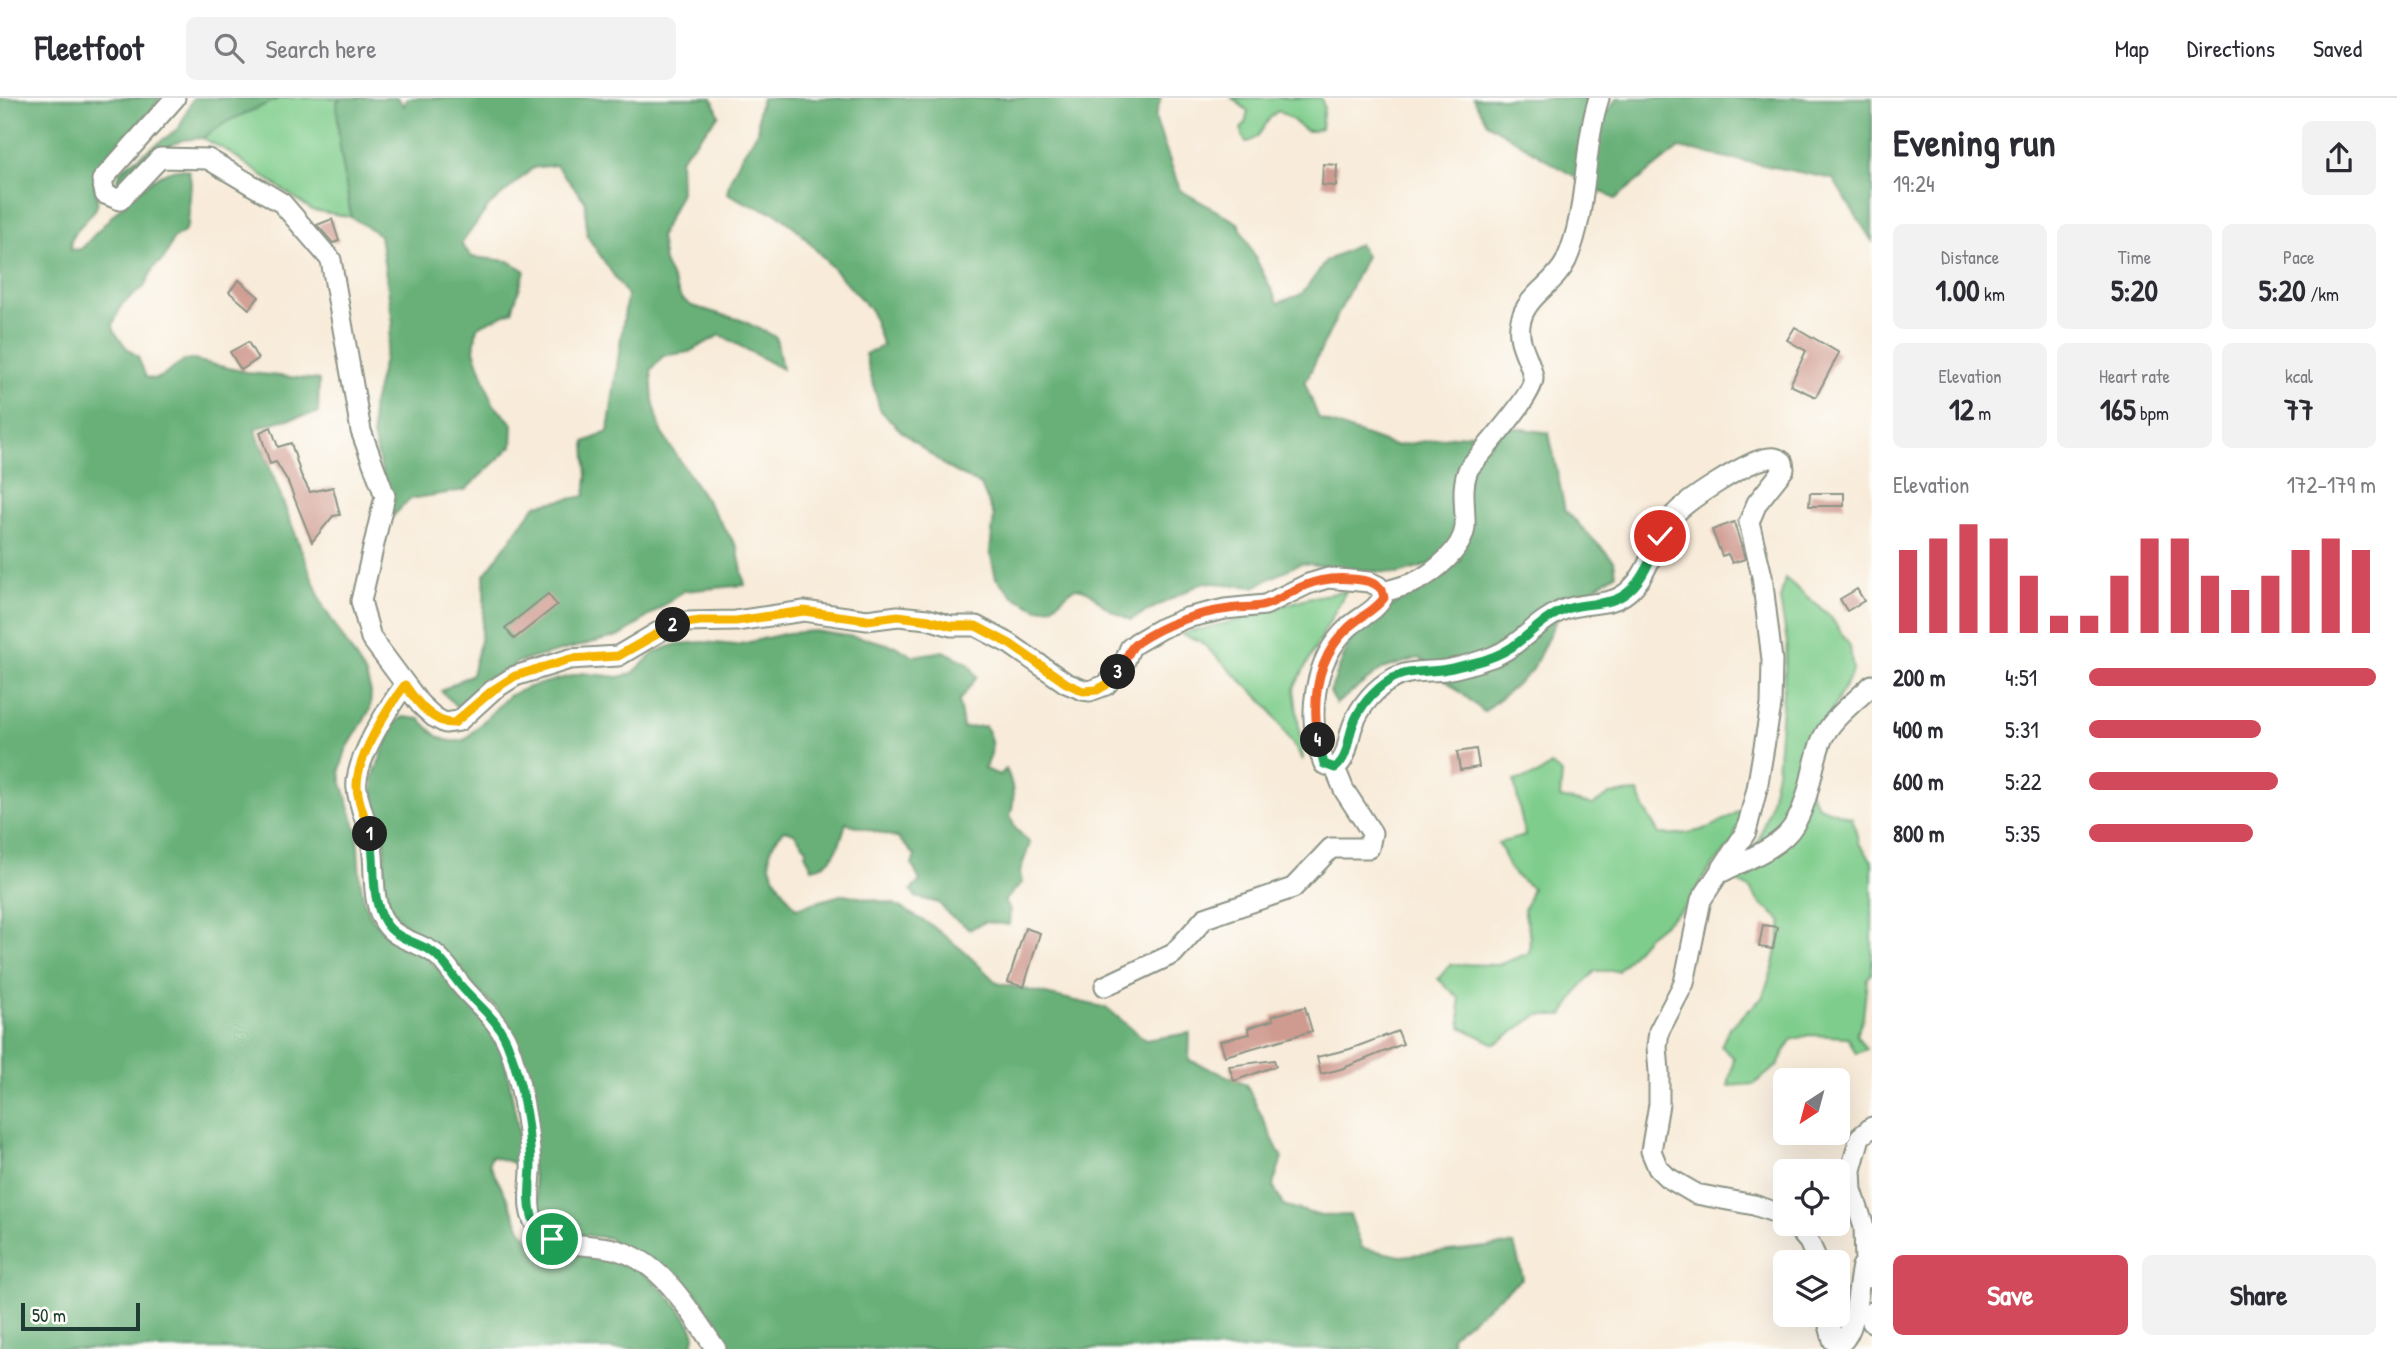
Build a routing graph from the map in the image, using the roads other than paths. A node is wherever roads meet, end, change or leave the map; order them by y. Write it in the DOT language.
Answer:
graph roads {
  1 [pos="175,98"];
  2 [pos="1598,98"];
  3 [pos="1383,592"];
  4 [pos="405,685"];
  5 [pos="1872,685"];
  6 [pos="1335,768"];
  7 [pos="1718,874"];
  8 [pos="1105,986"];
  9 [pos="1872,1127"];
  10 [pos="1773,1212"];
  11 [pos="1868,1271"];
  12 [pos="1872,1312"];
  13 [pos="1872,1322"];
  14 [pos="1830,1327"];
  15 [pos="716,1349"];
  1 -- 4 [label="street"];
  2 -- 3 [label="street"];
  3 -- 4 [label="street"];
  3 -- 6 [label="street"];
  4 -- 15 [label="street"];
  5 -- 7 [label="street"];
  6 -- 7 [label="street"];
  6 -- 8 [label="street"];
  7 -- 10 [label="street"];
  9 -- 11 [label="street"];
  11 -- 14 [label="street"];
  12 -- 13 [label="street"];
}
